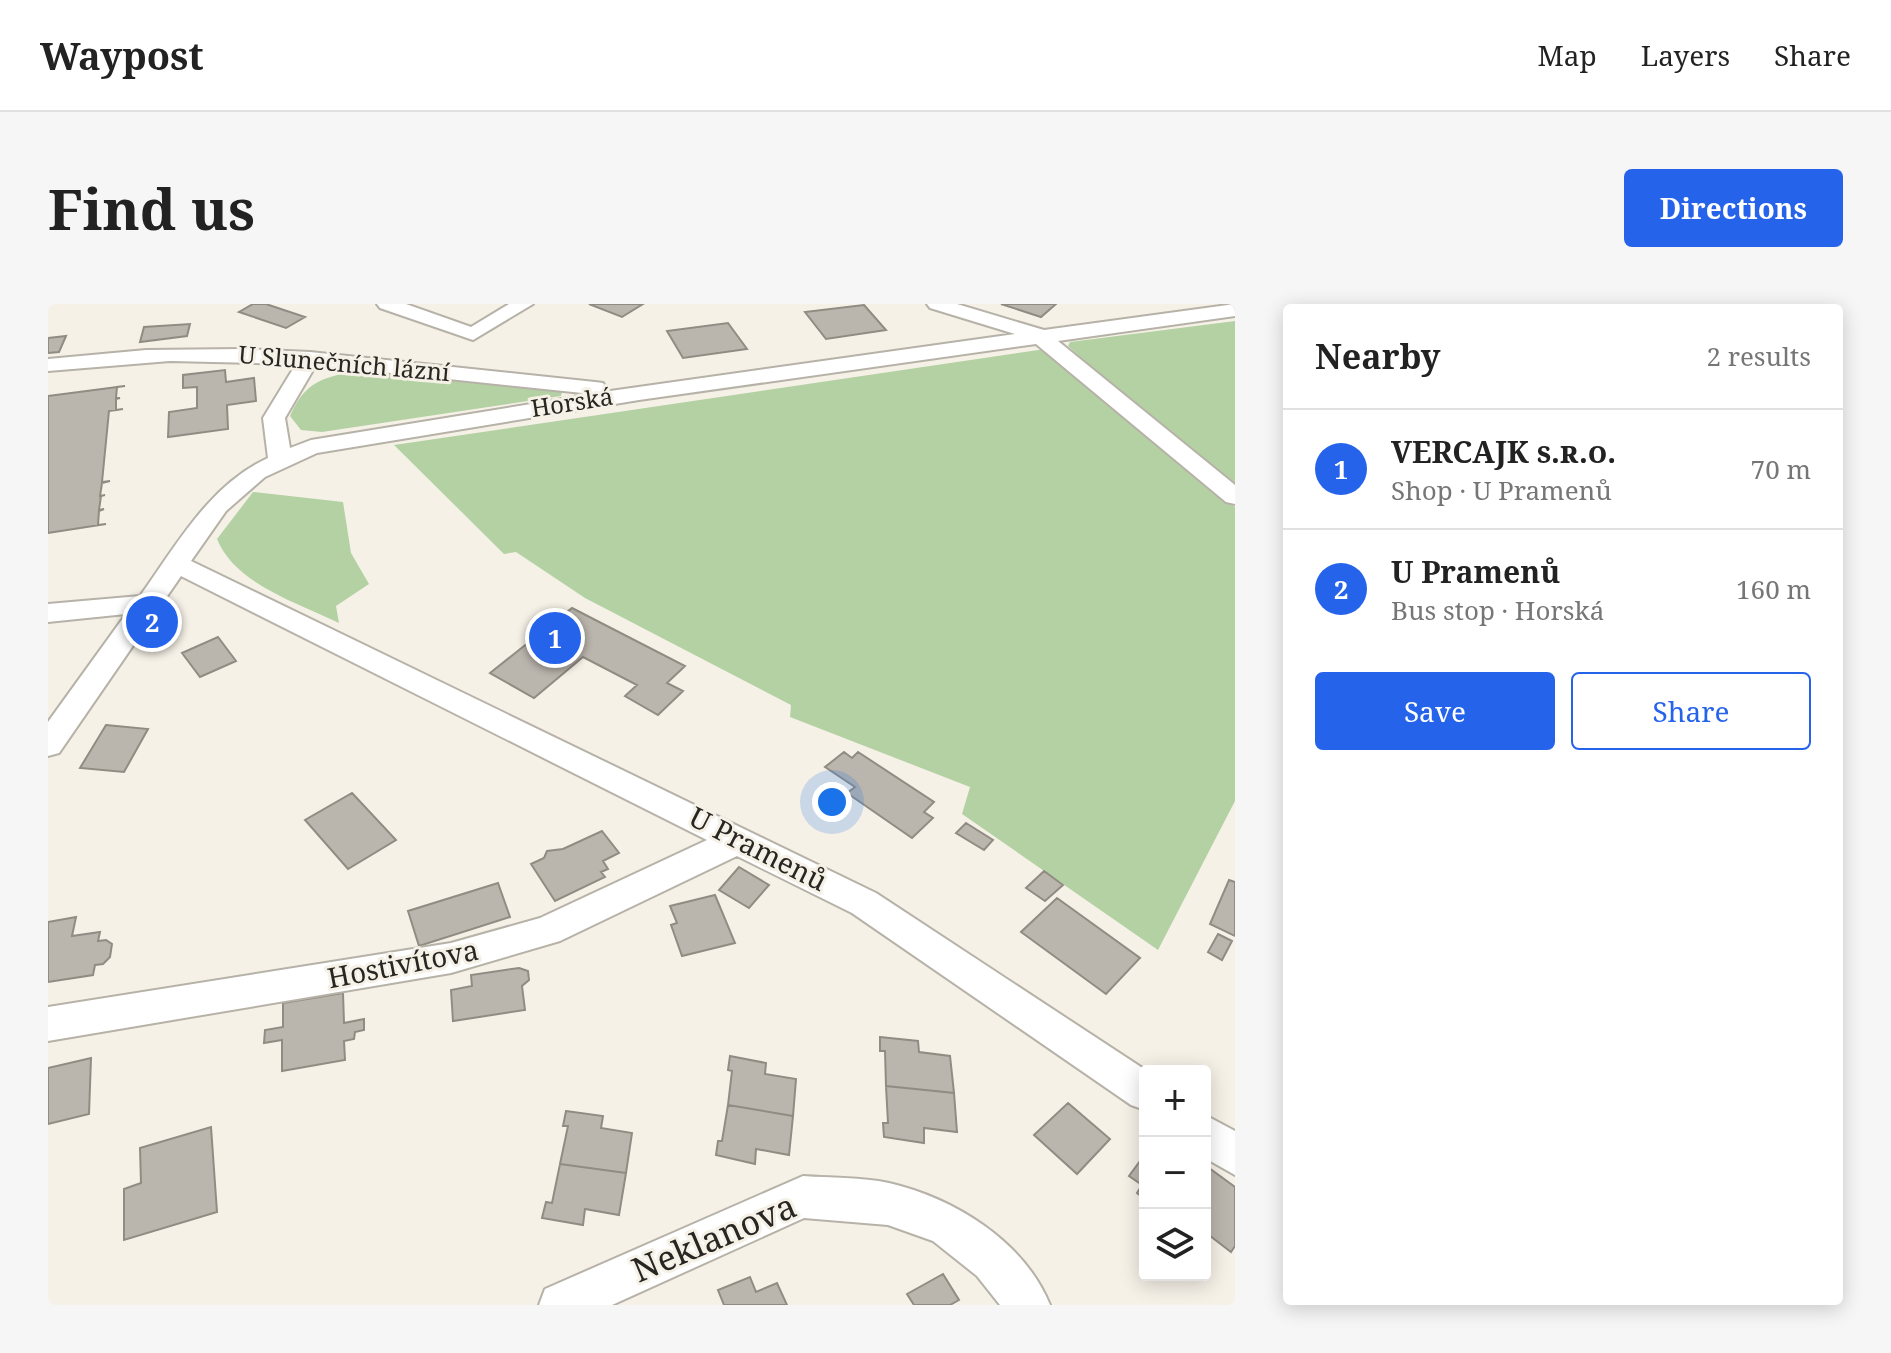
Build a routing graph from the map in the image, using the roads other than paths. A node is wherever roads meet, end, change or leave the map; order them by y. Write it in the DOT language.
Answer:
graph roads {
  1 [pos="387,304"];
  2 [pos="523,304"];
  3 [pos="937,304"];
  4 [pos="1235,310"];
  5 [pos="1038,335"];
  6 [pos="310,358"];
  7 [pos="48,365"];
  8 [pos="639,393"];
  9 [pos="280,461"];
  10 [pos="1235,497"];
  11 [pos="175,563"];
  12 [pos="145,604"];
  13 [pos="48,613"];
  14 [pos="48,745"];
  15 [pos="739,840"];
  16 [pos="48,1024"];
  17 [pos="1139,1088"];
  18 [pos="1209,1137"];
  19 [pos="1235,1155"];
  20 [pos="561,1305"];
  21 [pos="1028,1305"];
  1 -- 2 [label="street"];
  3 -- 5 [label="street"];
  4 -- 5 [label="street, Horská"];
  5 -- 8 [label="street, Horská"];
  5 -- 10 [label="street"];
  6 -- 7 [label="street, U Slunečních lázní"];
  6 -- 8 [label="street, U Slunečních lázní"];
  6 -- 9 [label="street"];
  8 -- 9 [label="street, Horská"];
  9 -- 11 [label="street, Horská"];
  11 -- 12 [label="street, Horská"];
  11 -- 15 [label="street, U Pramenů"];
  12 -- 13 [label="street"];
  12 -- 14 [label="street, Horská"];
  15 -- 16 [label="street, Hostivítova"];
  15 -- 17 [label="street, U Pramenů"];
  18 -- 19 [label="street"];
  20 -- 21 [label="street, Neklanova"];
}
